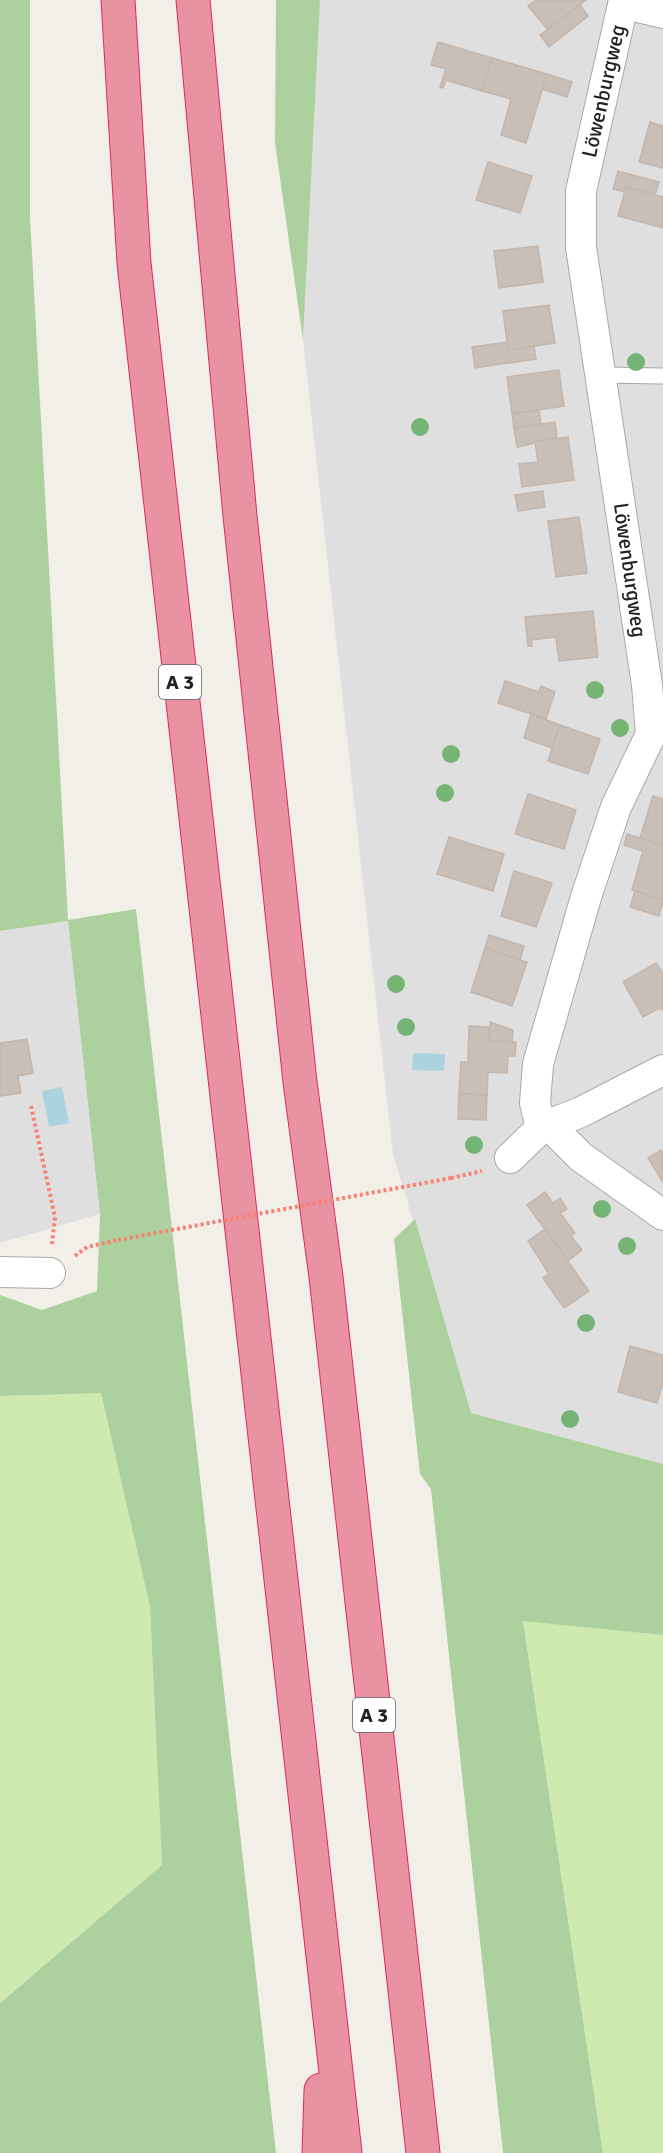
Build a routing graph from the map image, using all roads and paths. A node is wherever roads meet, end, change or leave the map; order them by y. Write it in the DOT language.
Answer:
graph roads {
  1 [pos="118,0"];
  2 [pos="193,0"];
  3 [pos="624,2"];
  4 [pos="663,13"];
  5 [pos="602,375"];
  6 [pos="663,376"];
  7 [pos="657,730"];
  8 [pos="663,1070"];
  9 [pos="31,1106"];
  10 [pos="545,1127"];
  11 [pos="510,1158"];
  12 [pos="451,1178"];
  13 [pos="663,1215"];
  14 [pos="0,1272"];
  15 [pos="50,1273"];
  16 [pos="326,1980"];
  17 [pos="319,2153"];
  18 [pos="345,2153"];
  19 [pos="423,2153"];
  1 -- 16 [label="highway, A 3"];
  2 -- 19 [label="highway, A 3"];
  3 -- 4 [label="street"];
  3 -- 5 [label="street, Löwenburgweg"];
  5 -- 6 [label="lane"];
  5 -- 7 [label="street, Löwenburgweg"];
  7 -- 10 [label="street, Löwenburgweg"];
  8 -- 10 [label="street"];
  9 -- 15 [label="path"];
  10 -- 11 [label="street"];
  10 -- 13 [label="street"];
  12 -- 15 [label="path, bridge"];
  14 -- 15 [label="street"];
  16 -- 17 [label="highway"];
  16 -- 18 [label="highway, A 3"];
}
